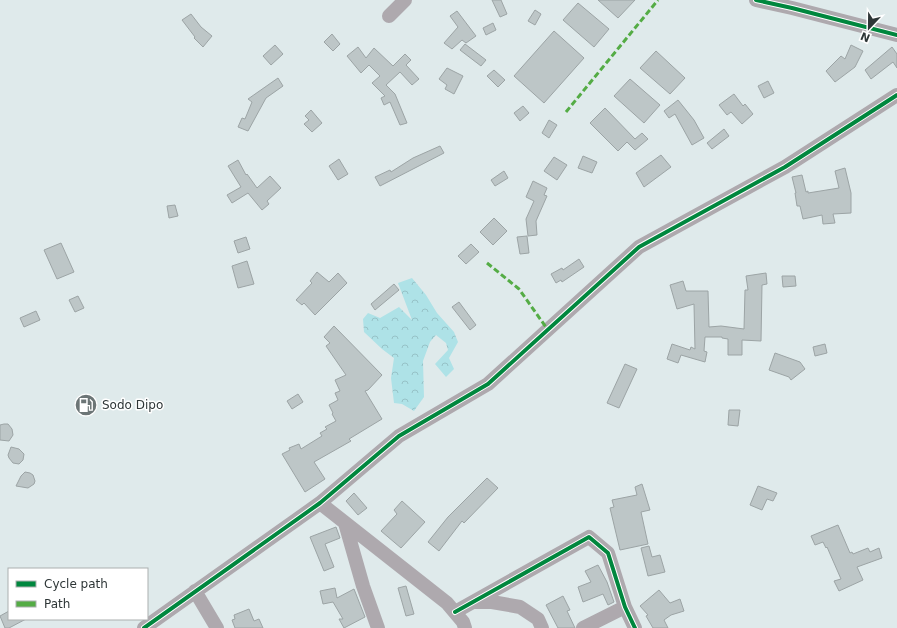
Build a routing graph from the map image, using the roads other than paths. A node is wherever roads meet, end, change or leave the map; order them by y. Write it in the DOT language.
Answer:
graph roads {
  1 [pos="405,0"];
  2 [pos="756,0"];
  3 [pos="806,0"];
  4 [pos="792,8"];
  5 [pos="389,16"];
  6 [pos="897,35"];
  7 [pos="897,95"];
  8 [pos="320,502"];
  9 [pos="345,523"];
  10 [pos="195,591"];
  11 [pos="474,602"];
  12 [pos="625,607"];
  13 [pos="455,612"];
  14 [pos="144,628"];
  15 [pos="217,628"];
  16 [pos="378,628"];
  17 [pos="465,628"];
  18 [pos="542,628"];
  19 [pos="583,628"];
  20 [pos="635,628"];
  1 -- 5 [label="street"];
  2 -- 4 [label="street"];
  3 -- 4 [label="street"];
  4 -- 6 [label="street"];
  7 -- 8 [label="street"];
  8 -- 9 [label="street"];
  8 -- 10 [label="street"];
  9 -- 13 [label="street"];
  9 -- 16 [label="street"];
  10 -- 14 [label="street"];
  10 -- 15 [label="street"];
  11 -- 12 [label="street"];
  11 -- 13 [label="street"];
  11 -- 18 [label="street"];
  12 -- 19 [label="street"];
  12 -- 20 [label="street"];
  13 -- 17 [label="street"];
}
